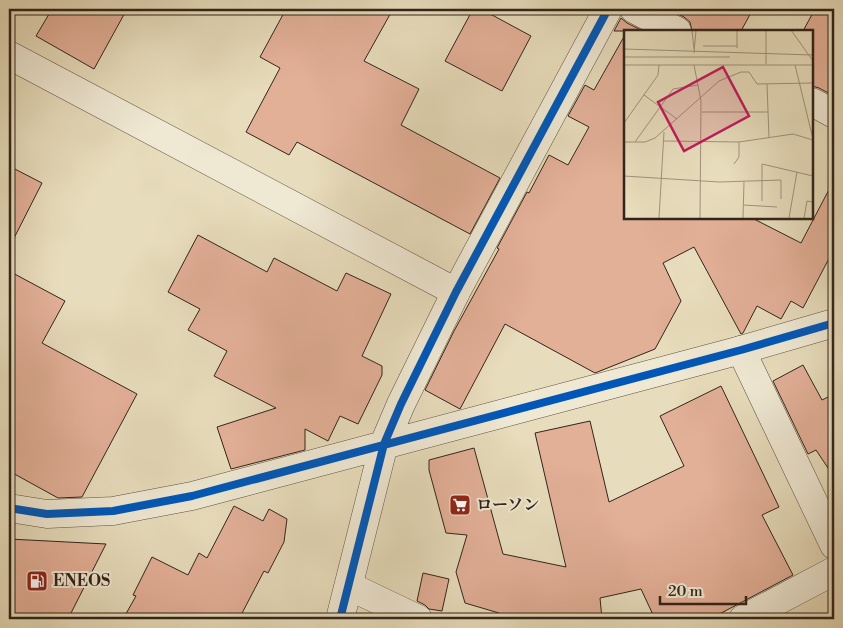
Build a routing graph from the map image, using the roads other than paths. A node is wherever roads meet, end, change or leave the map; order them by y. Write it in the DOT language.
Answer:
graph roads {
  1 [pos="608,9"];
  2 [pos="634,9"];
  3 [pos="675,30"];
  4 [pos="9,56"];
  5 [pos="813,103"];
  6 [pos="834,114"];
  7 [pos="456,292"];
  8 [pos="834,323"];
  9 [pos="741,350"];
  10 [pos="384,444"];
  11 [pos="9,508"];
  12 [pos="834,545"];
  13 [pos="834,571"];
  14 [pos="349,586"];
  15 [pos="340,619"];
  16 [pos="418,619"];
  17 [pos="743,619"];
  1 -- 7 [label="street"];
  2 -- 3 [label="street"];
  4 -- 7 [label="street"];
  5 -- 6 [label="street"];
  7 -- 10 [label="street"];
  8 -- 9 [label="street"];
  9 -- 10 [label="street"];
  9 -- 12 [label="street"];
  10 -- 11 [label="street"];
  10 -- 14 [label="street"];
  13 -- 17 [label="street"];
  14 -- 15 [label="street"];
  14 -- 16 [label="street"];
}
